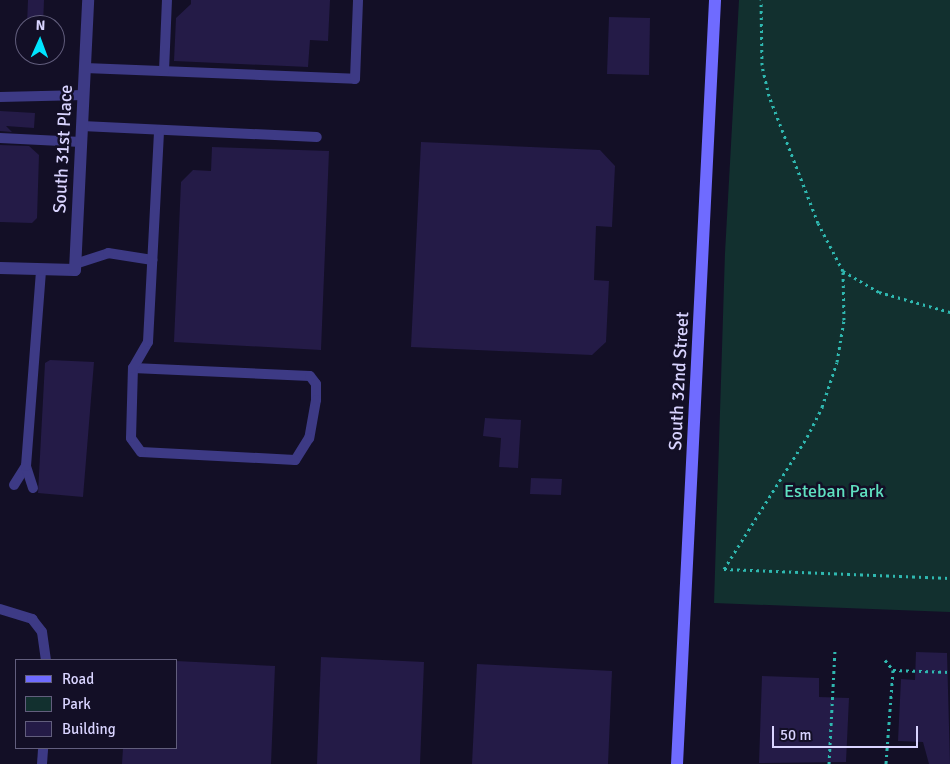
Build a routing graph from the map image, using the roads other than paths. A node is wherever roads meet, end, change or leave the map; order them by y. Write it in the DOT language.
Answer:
graph roads {
  1 [pos="88,0"];
  2 [pos="167,0"];
  3 [pos="358,0"];
  4 [pos="715,0"];
  5 [pos="85,68"];
  6 [pos="164,71"];
  7 [pos="84,95"];
  8 [pos="0,97"];
  9 [pos="82,126"];
  10 [pos="159,130"];
  11 [pos="317,137"];
  12 [pos="0,138"];
  13 [pos="81,142"];
  14 [pos="152,260"];
  15 [pos="75,267"];
  16 [pos="0,268"];
  17 [pos="41,270"];
  18 [pos="133,368"];
  19 [pos="26,466"];
  20 [pos="14,486"];
  21 [pos="33,488"];
  22 [pos="0,609"];
  23 [pos="46,659"];
  24 [pos="43,749"];
  25 [pos="42,764"];
  26 [pos="677,764"];
  1 -- 5 [label="street, South 31st Place"];
  2 -- 6 [label="lane"];
  3 -- 6 [label="lane"];
  4 -- 26 [label="main road, South 32nd Street"];
  5 -- 6 [label="lane"];
  5 -- 7 [label="street, South 31st Place"];
  7 -- 8 [label="lane"];
  7 -- 9 [label="street, South 31st Place"];
  9 -- 10 [label="lane"];
  9 -- 13 [label="street, South 31st Place"];
  10 -- 11 [label="lane"];
  10 -- 14 [label="lane"];
  12 -- 13 [label="lane"];
  13 -- 15 [label="street, South 31st Place"];
  14 -- 15 [label="lane"];
  14 -- 18 [label="lane"];
  15 -- 17 [label="street"];
  16 -- 17 [label="street"];
  17 -- 19 [label="lane"];
  18 -- 18 [label="lane"];
  19 -- 20 [label="lane"];
  19 -- 21 [label="lane"];
  22 -- 23 [label="lane"];
  24 -- 25 [label="lane"];
}
